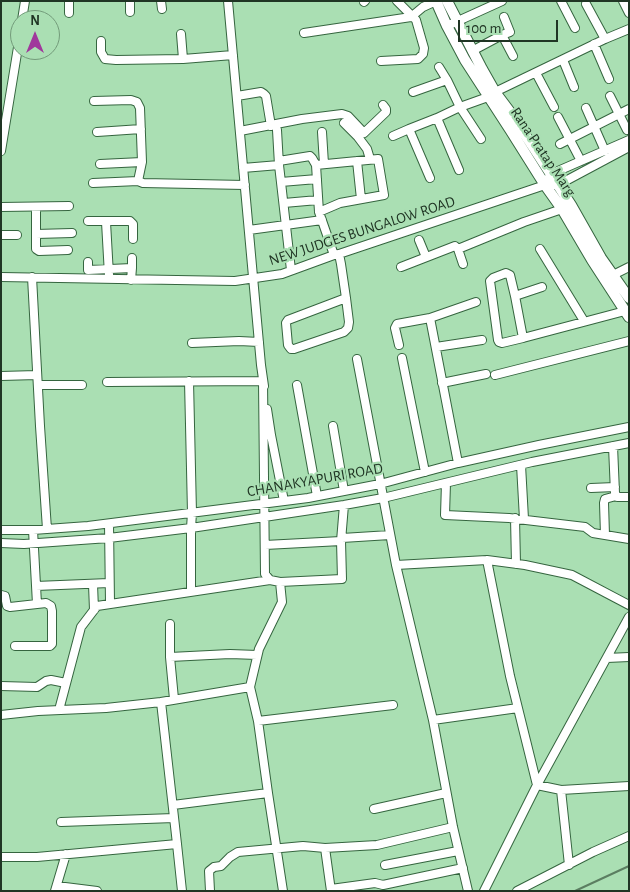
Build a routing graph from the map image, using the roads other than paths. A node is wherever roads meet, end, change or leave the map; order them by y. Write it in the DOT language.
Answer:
graph roads {
  1 [pos="69,1"];
  2 [pos="130,1"];
  3 [pos="228,1"];
  4 [pos="397,1"];
  5 [pos="436,1"];
  6 [pos="447,1"];
  7 [pos="502,1"];
  8 [pos="562,1"];
  9 [pos="623,1"];
  10 [pos="586,4"];
  11 [pos="130,12"];
  12 [pos="69,13"];
  13 [pos="629,13"];
  14 [pos="411,17"];
  15 [pos="504,17"];
  16 [pos="452,24"];
  17 [pos="575,28"];
  18 [pos="628,32"];
  19 [pos="304,33"];
  20 [pos="181,34"];
  21 [pos="502,35"];
  22 [pos="605,39"];
  23 [pos="101,41"];
  24 [pos="594,44"];
  25 [pos="472,51"];
  26 [pos="233,56"];
  27 [pos="513,56"];
  28 [pos="182,59"];
  29 [pos="16,60"];
  30 [pos="563,60"];
  31 [pos="381,62"];
  32 [pos="439,67"];
  33 [pos="536,73"];
  34 [pos="609,78"];
  35 [pos="447,80"];
  36 [pos="574,87"];
  37 [pos="413,92"];
  38 [pos="492,94"];
  39 [pos="237,96"];
  40 [pos="610,96"];
  41 [pos="94,101"];
  42 [pos="383,105"];
  43 [pos="554,107"];
  44 [pos="460,108"];
  45 [pos="586,108"];
  46 [pos="629,109"];
  47 [pos="618,114"];
  48 [pos="558,117"];
  49 [pos="437,118"];
  50 [pos="344,123"];
  51 [pos="594,126"];
  52 [pos="274,128"];
  53 [pos="141,129"];
  54 [pos="409,129"];
  55 [pos="627,130"];
  56 [pos="240,131"];
  57 [pos="97,132"];
  58 [pos="322,132"];
  59 [pos="393,136"];
  60 [pos="481,139"];
  61 [pos="569,139"];
  62 [pos="629,140"];
  63 [pos="560,144"];
  64 [pos="629,147"];
  65 [pos="1,151"];
  66 [pos="604,151"];
  67 [pos="370,159"];
  68 [pos="357,161"];
  69 [pos="581,161"];
  70 [pos="142,162"];
  71 [pos="279,163"];
  72 [pos="100,164"];
  73 [pos="320,164"];
  74 [pos="243,168"];
  75 [pos="459,170"];
  76 [pos="551,174"];
  77 [pos="430,178"];
  78 [pos="317,179"];
  79 [pos="138,182"];
  80 [pos="281,182"];
  81 [pos="93,184"];
  82 [pos="245,185"];
  83 [pos="544,185"];
  84 [pos="558,185"];
  85 [pos="361,199"];
  86 [pos="318,200"];
  87 [pos="284,203"];
  88 [pos="36,206"];
  89 [pos="69,206"];
  90 [pos="1,207"];
  91 [pos="562,208"];
  92 [pos="320,216"];
  93 [pos="88,222"];
  94 [pos="106,222"];
  95 [pos="286,225"];
  96 [pos="249,230"];
  97 [pos="72,233"];
  98 [pos="36,234"];
  99 [pos="1,235"];
  100 [pos="17,235"];
  101 [pos="133,239"];
  102 [pos="419,240"];
  103 [pos="458,249"];
  104 [pos="540,249"];
  105 [pos="68,250"];
  106 [pos="337,255"];
  107 [pos="426,257"];
  108 [pos="132,258"];
  109 [pos="463,264"];
  110 [pos="401,267"];
  111 [pos="629,267"];
  112 [pos="132,268"];
  113 [pos="88,270"];
  114 [pos="109,270"];
  115 [pos="291,270"];
  116 [pos="613,274"];
  117 [pos="1,277"];
  118 [pos="32,277"];
  119 [pos="253,278"];
  120 [pos="110,279"];
  121 [pos="131,280"];
  122 [pos="542,287"];
  123 [pos="515,296"];
  124 [pos="346,298"];
  125 [pos="629,298"];
  126 [pos="476,302"];
  127 [pos="627,314"];
  128 [pos="430,318"];
  129 [pos="584,321"];
  130 [pos="523,338"];
  131 [pos="482,340"];
  132 [pos="629,341"];
  133 [pos="258,342"];
  134 [pos="192,344"];
  135 [pos="398,345"];
  136 [pos="436,348"];
  137 [pos="402,358"];
  138 [pos="357,359"];
  139 [pos="486,374"];
  140 [pos="37,375"];
  141 [pos="495,375"];
  142 [pos="1,376"];
  143 [pos="263,381"];
  144 [pos="107,382"];
  145 [pos="189,382"];
  146 [pos="442,383"];
  147 [pos="82,385"];
  148 [pos="297,385"];
  149 [pos="38,386"];
  150 [pos="333,426"];
  151 [pos="629,427"];
  152 [pos="629,443"];
  153 [pos="613,446"];
  154 [pos="490,456"];
  155 [pos="458,464"];
  156 [pos="521,465"];
  157 [pos="494,471"];
  158 [pos="424,472"];
  159 [pos="446,482"];
  160 [pos="380,484"];
  161 [pos="615,487"];
  162 [pos="591,488"];
  163 [pos="344,491"];
  164 [pos="317,496"];
  165 [pos="616,496"];
  166 [pos="629,497"];
  167 [pos="383,498"];
  168 [pos="284,501"];
  169 [pos="264,504"];
  170 [pos="344,505"];
  171 [pos="192,512"];
  172 [pos="264,516"];
  173 [pos="515,518"];
  174 [pos="524,519"];
  175 [pos="109,524"];
  176 [pos="191,528"];
  177 [pos="47,529"];
  178 [pos="1,530"];
  179 [pos="33,530"];
  180 [pos="390,535"];
  181 [pos="606,535"];
  182 [pos="108,538"];
  183 [pos="341,539"];
  184 [pos="629,539"];
  185 [pos="1,543"];
  186 [pos="34,543"];
  187 [pos="265,545"];
  188 [pos="487,560"];
  189 [pos="516,564"];
  190 [pos="396,565"];
  191 [pos="270,580"];
  192 [pos="280,582"];
  193 [pos="109,583"];
  194 [pos="93,584"];
  195 [pos="36,586"];
  196 [pos="191,591"];
  197 [pos="1,595"];
  198 [pos="110,603"];
  199 [pos="37,604"];
  200 [pos="629,605"];
  201 [pos="94,610"];
  202 [pos="629,617"];
  203 [pos="170,624"];
  204 [pos="15,646"];
  205 [pos="257,655"];
  206 [pos="170,657"];
  207 [pos="629,657"];
  208 [pos="607,658"];
  209 [pos="66,683"];
  210 [pos="1,686"];
  211 [pos="250,687"];
  212 [pos="174,699"];
  213 [pos="161,702"];
  214 [pos="393,705"];
  215 [pos="518,708"];
  216 [pos="59,710"];
  217 [pos="1,715"];
  218 [pos="433,720"];
  219 [pos="258,722"];
  220 [pos="537,785"];
  221 [pos="629,786"];
  222 [pos="561,790"];
  223 [pos="268,793"];
  224 [pos="446,793"];
  225 [pos="173,805"];
  226 [pos="374,809"];
  227 [pos="174,818"];
  228 [pos="61,822"];
  229 [pos="453,827"];
  230 [pos="629,836"];
  231 [pos="177,844"];
  232 [pos="326,848"];
  233 [pos="276,849"];
  234 [pos="458,851"];
  235 [pos="66,854"];
  236 [pos="1,857"];
  237 [pos="569,864"];
  238 [pos="385,865"];
  239 [pos="463,868"];
  240 [pos="56,888"];
  241 [pos="331,890"];
  242 [pos="97,891"];
  243 [pos="182,891"];
  244 [pos="210,891"];
  245 [pos="283,891"];
  246 [pos="468,891"];
  247 [pos="484,891"];
  248 [pos="517,891"];
  1 -- 12 [label="street"];
  2 -- 11 [label="street"];
  3 -- 26 [label="street"];
  4 -- 14 [label="street"];
  5 -- 14 [label="street"];
  5 -- 16 [label="main road, Rana Pratap Marg"];
  6 -- 16 [label="main road, Rana Pratap Marg"];
  7 -- 16 [label="street"];
  8 -- 17 [label="street"];
  9 -- 13 [label="street"];
  10 -- 22 [label="street"];
  14 -- 19 [label="street"];
  14 -- 31 [label="street"];
  15 -- 21 [label="street"];
  16 -- 25 [label="main road, Rana Pratap Marg"];
  16 -- 38 [label="main road, Rana Pratap Marg"];
  18 -- 22 [label="street"];
  20 -- 28 [label="street"];
  21 -- 25 [label="street"];
  21 -- 27 [label="street"];
  22 -- 24 [label="street"];
  23 -- 28 [label="street"];
  24 -- 30 [label="street"];
  24 -- 34 [label="street"];
  25 -- 38 [label="main road, Rana Pratap Marg"];
  26 -- 28 [label="street"];
  26 -- 39 [label="street"];
  29 -- 65 [label="street"];
  30 -- 33 [label="street"];
  30 -- 36 [label="street"];
  32 -- 35 [label="street"];
  33 -- 38 [label="street"];
  33 -- 43 [label="street"];
  35 -- 37 [label="street"];
  35 -- 44 [label="street"];
  38 -- 44 [label="street"];
  38 -- 76 [label="main road, Rana Pratap Marg"];
  38 -- 83 [label="main road, Rana Pratap Marg"];
  39 -- 52 [label="street"];
  39 -- 56 [label="street"];
  40 -- 47 [label="street"];
  41 -- 53 [label="street"];
  42 -- 52 [label="street"];
  44 -- 49 [label="street"];
  44 -- 60 [label="street"];
  45 -- 51 [label="street"];
  46 -- 47 [label="street"];
  47 -- 51 [label="street"];
  47 -- 55 [label="street"];
  48 -- 61 [label="street"];
  49 -- 54 [label="street"];
  49 -- 75 [label="street"];
  50 -- 67 [label="street"];
  51 -- 61 [label="street"];
  51 -- 66 [label="street"];
  52 -- 56 [label="street"];
  52 -- 71 [label="street"];
  53 -- 57 [label="street"];
  53 -- 70 [label="street"];
  54 -- 59 [label="street"];
  54 -- 77 [label="street"];
  56 -- 74 [label="street"];
  58 -- 73 [label="street"];
  61 -- 63 [label="street"];
  61 -- 69 [label="street"];
  62 -- 66 [label="street"];
  64 -- 84 [label="street, NEW JUDGES BUNGALOW ROAD"];
  66 -- 69 [label="street"];
  67 -- 68 [label="street"];
  67 -- 85 [label="street"];
  68 -- 73 [label="street"];
  68 -- 85 [label="street"];
  69 -- 76 [label="street"];
  70 -- 72 [label="street"];
  70 -- 79 [label="street"];
  71 -- 73 [label="street"];
  71 -- 74 [label="street"];
  71 -- 80 [label="street"];
  73 -- 78 [label="street"];
  74 -- 82 [label="street"];
  76 -- 83 [label="street"];
  76 -- 84 [label="main road, Rana Pratap Marg"];
  78 -- 80 [label="street"];
  78 -- 86 [label="street"];
  79 -- 81 [label="street"];
  79 -- 82 [label="street"];
  80 -- 87 [label="street"];
  82 -- 96 [label="street"];
  83 -- 84 [label="street, NEW JUDGES BUNGALOW ROAD"];
  83 -- 91 [label="main road, Rana Pratap Marg"];
  83 -- 106 [label="street, NEW JUDGES BUNGALOW ROAD"];
  84 -- 116 [label="main road, Rana Pratap Marg"];
  85 -- 92 [label="street"];
  86 -- 87 [label="street"];
  86 -- 92 [label="street"];
  87 -- 95 [label="street"];
  88 -- 89 [label="street"];
  88 -- 90 [label="street"];
  88 -- 98 [label="street"];
  91 -- 103 [label="street"];
  91 -- 127 [label="main road, Rana Pratap Marg"];
  92 -- 95 [label="street"];
  92 -- 106 [label="street"];
  93 -- 94 [label="street"];
  94 -- 101 [label="street"];
  94 -- 114 [label="street"];
  95 -- 96 [label="street"];
  95 -- 115 [label="street"];
  96 -- 119 [label="street"];
  97 -- 98 [label="street"];
  98 -- 105 [label="street"];
  99 -- 100 [label="street"];
  102 -- 107 [label="street"];
  103 -- 107 [label="street"];
  103 -- 109 [label="street"];
  104 -- 129 [label="street"];
  106 -- 115 [label="street, NEW JUDGES BUNGALOW ROAD"];
  106 -- 124 [label="street"];
  107 -- 110 [label="street"];
  108 -- 112 [label="street"];
  111 -- 116 [label="street"];
  112 -- 114 [label="street"];
  112 -- 121 [label="street"];
  113 -- 114 [label="street"];
  113 -- 118 [label="street, NEW JUDGES BUNGALOW ROAD"];
  113 -- 120 [label="street, NEW JUDGES BUNGALOW ROAD"];
  114 -- 120 [label="street"];
  115 -- 119 [label="street, NEW JUDGES BUNGALOW ROAD"];
  116 -- 125 [label="main road, Rana Pratap Marg"];
  117 -- 118 [label="street, NEW JUDGES BUNGALOW ROAD"];
  118 -- 140 [label="street"];
  119 -- 121 [label="street, NEW JUDGES BUNGALOW ROAD"];
  119 -- 133 [label="street"];
  120 -- 121 [label="street, NEW JUDGES BUNGALOW ROAD"];
  122 -- 123 [label="street"];
  123 -- 130 [label="street"];
  123 -- 130 [label="street"];
  124 -- 124 [label="street"];
  126 -- 128 [label="street"];
  127 -- 129 [label="street"];
  128 -- 135 [label="street"];
  128 -- 136 [label="street"];
  129 -- 130 [label="street"];
  131 -- 136 [label="street"];
  132 -- 141 [label="street"];
  133 -- 134 [label="street"];
  133 -- 143 [label="street"];
  136 -- 146 [label="street"];
  137 -- 158 [label="street"];
  138 -- 160 [label="street"];
  139 -- 146 [label="street"];
  140 -- 142 [label="street"];
  140 -- 149 [label="street"];
  143 -- 145 [label="street"];
  143 -- 168 [label="street"];
  143 -- 169 [label="street"];
  144 -- 145 [label="street"];
  145 -- 171 [label="street"];
  146 -- 155 [label="street"];
  147 -- 149 [label="street"];
  148 -- 164 [label="street"];
  149 -- 177 [label="street"];
  150 -- 163 [label="street"];
  151 -- 154 [label="street, CHANAKYAPURI ROAD"];
  152 -- 153 [label="street"];
  153 -- 156 [label="street"];
  153 -- 161 [label="street"];
  154 -- 155 [label="street, CHANAKYAPURI ROAD"];
  154 -- 157 [label="street"];
  155 -- 158 [label="street, CHANAKYAPURI ROAD"];
  156 -- 157 [label="street"];
  156 -- 174 [label="street"];
  157 -- 159 [label="street"];
  158 -- 160 [label="street, CHANAKYAPURI ROAD"];
  159 -- 167 [label="street"];
  159 -- 173 [label="street"];
  160 -- 163 [label="street, CHANAKYAPURI ROAD"];
  160 -- 167 [label="street"];
  161 -- 162 [label="street"];
  161 -- 165 [label="street"];
  163 -- 164 [label="street, CHANAKYAPURI ROAD"];
  164 -- 168 [label="street, CHANAKYAPURI ROAD"];
  165 -- 166 [label="street"];
  165 -- 181 [label="street"];
  167 -- 170 [label="street"];
  167 -- 180 [label="street"];
  168 -- 169 [label="street, CHANAKYAPURI ROAD"];
  169 -- 171 [label="street, CHANAKYAPURI ROAD"];
  169 -- 172 [label="street"];
  170 -- 172 [label="street"];
  170 -- 183 [label="street"];
  171 -- 175 [label="street, CHANAKYAPURI ROAD"];
  171 -- 176 [label="street"];
  172 -- 176 [label="street"];
  172 -- 187 [label="street"];
  173 -- 174 [label="street"];
  173 -- 189 [label="street"];
  174 -- 181 [label="street"];
  175 -- 177 [label="street, CHANAKYAPURI ROAD"];
  175 -- 182 [label="street"];
  176 -- 182 [label="street"];
  176 -- 196 [label="street"];
  177 -- 179 [label="street, CHANAKYAPURI ROAD"];
  178 -- 179 [label="street, CHANAKYAPURI ROAD"];
  179 -- 186 [label="street"];
  180 -- 183 [label="street"];
  180 -- 190 [label="street"];
  181 -- 184 [label="street"];
  182 -- 186 [label="street"];
  182 -- 193 [label="street"];
  183 -- 187 [label="street"];
  183 -- 192 [label="street"];
  185 -- 186 [label="street"];
  186 -- 195 [label="street"];
  187 -- 191 [label="street"];
  188 -- 189 [label="street"];
  188 -- 190 [label="street"];
  188 -- 215 [label="street"];
  189 -- 200 [label="street"];
  190 -- 218 [label="street"];
  191 -- 192 [label="street"];
  191 -- 196 [label="street"];
  192 -- 205 [label="street"];
  193 -- 194 [label="street"];
  193 -- 198 [label="street"];
  194 -- 195 [label="street"];
  194 -- 201 [label="street"];
  195 -- 199 [label="street"];
  196 -- 198 [label="street"];
  197 -- 199 [label="street"];
  198 -- 201 [label="street"];
  199 -- 204 [label="street"];
  201 -- 209 [label="street"];
  202 -- 208 [label="street"];
  203 -- 206 [label="street"];
  205 -- 206 [label="street"];
  205 -- 211 [label="street"];
  206 -- 212 [label="street"];
  207 -- 208 [label="street"];
  208 -- 220 [label="street"];
  209 -- 210 [label="street"];
  209 -- 216 [label="street"];
  211 -- 212 [label="street"];
  211 -- 219 [label="street"];
  212 -- 213 [label="street"];
  213 -- 216 [label="street"];
  213 -- 225 [label="street"];
  214 -- 219 [label="street"];
  215 -- 218 [label="street"];
  215 -- 220 [label="street"];
  216 -- 217 [label="street"];
  218 -- 224 [label="street"];
  219 -- 223 [label="street"];
  220 -- 222 [label="street"];
  220 -- 247 [label="street"];
  221 -- 222 [label="street"];
  222 -- 237 [label="street"];
  223 -- 225 [label="street"];
  223 -- 233 [label="street"];
  224 -- 226 [label="street"];
  224 -- 229 [label="street"];
  225 -- 227 [label="street"];
  227 -- 228 [label="street"];
  227 -- 231 [label="street"];
  229 -- 232 [label="street"];
  229 -- 234 [label="street"];
  230 -- 237 [label="street"];
  231 -- 235 [label="street"];
  231 -- 243 [label="street"];
  232 -- 233 [label="street"];
  232 -- 241 [label="street"];
  233 -- 244 [label="street"];
  233 -- 245 [label="street"];
  234 -- 238 [label="street"];
  234 -- 239 [label="street"];
  235 -- 236 [label="street"];
  235 -- 240 [label="street"];
  237 -- 248 [label="street"];
  239 -- 241 [label="street"];
  239 -- 246 [label="street"];
  240 -- 242 [label="street"];
}
